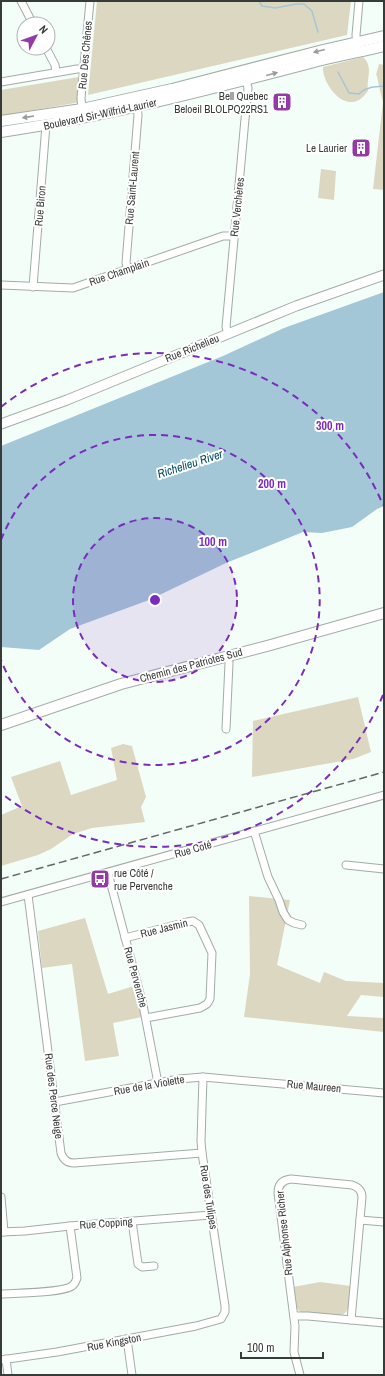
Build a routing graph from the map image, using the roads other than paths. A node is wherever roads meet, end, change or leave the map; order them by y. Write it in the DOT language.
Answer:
graph roads {
  1 [pos="21,1"];
  2 [pos="90,1"];
  3 [pos="359,1"];
  4 [pos="29,16"];
  5 [pos="384,36"];
  6 [pos="384,46"];
  7 [pos="357,47"];
  8 [pos="50,56"];
  9 [pos="84,69"];
  10 [pos="56,72"];
  11 [pos="246,80"];
  12 [pos="1,82"];
  13 [pos="137,107"];
  14 [pos="82,109"];
  15 [pos="1,121"];
  16 [pos="46,126"];
  17 [pos="1,132"];
  18 [pos="234,236"];
  19 [pos="128,269"];
  20 [pos="384,275"];
  21 [pos="1,285"];
  22 [pos="33,287"];
  23 [pos="228,334"];
  24 [pos="1,424"];
  25 [pos="384,613"];
  26 [pos="228,656"];
  27 [pos="1,725"];
  28 [pos="226,729"];
  29 [pos="384,795"];
  30 [pos="254,831"];
  31 [pos="346,865"];
  32 [pos="384,869"];
  33 [pos="108,873"];
  34 [pos="28,895"];
  35 [pos="1,902"];
  36 [pos="302,925"];
  37 [pos="125,938"];
  38 [pos="146,1018"];
  39 [pos="203,1077"];
  40 [pos="244,1080"];
  41 [pos="158,1083"];
  42 [pos="384,1093"];
  43 [pos="55,1102"];
  44 [pos="202,1153"];
  45 [pos="1,1197"];
  46 [pos="211,1215"];
  47 [pos="360,1220"];
  48 [pos="132,1221"];
  49 [pos="384,1222"];
  50 [pos="70,1226"];
  51 [pos="3,1232"];
  52 [pos="154,1266"];
  53 [pos="1,1294"];
  54 [pos="224,1316"];
  55 [pos="294,1316"];
  56 [pos="351,1320"];
  57 [pos="384,1323"];
  58 [pos="127,1339"];
  59 [pos="4,1360"];
  60 [pos="8,1375"];
  61 [pos="132,1375"];
  62 [pos="300,1375"];
  1 -- 4 [label="street"];
  2 -- 9 [label="street, Rue Des Chênes"];
  3 -- 7 [label="street"];
  5 -- 7 [label="main road, Boulevard Sir-Wilfrid-Laurier"];
  6 -- 7 [label="main road, Boulevard Sir-Wilfrid-Laurier"];
  11 -- 7 [label="main road, Boulevard Sir-Wilfrid-Laurier, one-way"];
  7 -- 14 [label="main road, Boulevard Sir-Wilfrid-Laurier, one-way"];
  8 -- 10 [label="street"];
  9 -- 10 [label="street"];
  9 -- 14 [label="street, Rue Des Chênes"];
  10 -- 12 [label="street"];
  11 -- 13 [label="main road, Boulevard Sir-Wilfrid-Laurier"];
  11 -- 18 [label="street, Rue Verchères"];
  13 -- 16 [label="main road, Boulevard Sir-Wilfrid-Laurier"];
  13 -- 19 [label="street, Rue Saint-Laurent"];
  14 -- 15 [label="main road, Boulevard Sir-Wilfrid-Laurier, one-way"];
  16 -- 17 [label="main road, Boulevard Sir-Wilfrid-Laurier"];
  16 -- 22 [label="street, Rue Biron"];
  18 -- 19 [label="street, Rue Champlain"];
  18 -- 23 [label="street, Rue Verchères"];
  19 -- 22 [label="street, Rue Champlain"];
  20 -- 23 [label="main road, Rue Richelieu"];
  21 -- 22 [label="street, Rue Champlain"];
  23 -- 24 [label="main road, Rue Richelieu"];
  25 -- 26 [label="main road, Chemin des Patriotes Sud"];
  26 -- 27 [label="main road, Chemin des Patriotes Sud"];
  26 -- 28 [label="street"];
  29 -- 30 [label="street, Rue Coté"];
  30 -- 33 [label="street, Rue Coté"];
  30 -- 36 [label="street"];
  31 -- 32 [label="street"];
  33 -- 34 [label="street, Rue Coté"];
  33 -- 37 [label="street, Rue Pervenche"];
  34 -- 35 [label="street, Rue Coté"];
  34 -- 43 [label="street, Rue des Perce Neige"];
  37 -- 38 [label="street, Rue Pervenche"];
  37 -- 38 [label="street, Rue Jasmin"];
  38 -- 41 [label="street, Rue Pervenche"];
  39 -- 40 [label="street, Rue de la Violette"];
  39 -- 41 [label="street, Rue de la Violette"];
  39 -- 44 [label="street, Rue des Tulipes"];
  40 -- 42 [label="street, Rue Maureen"];
  41 -- 43 [label="street, Rue de la Violette"];
  43 -- 44 [label="street, Rue des Perce Neige"];
  44 -- 46 [label="street, Rue des Tulipes"];
  45 -- 51 [label="street"];
  46 -- 48 [label="street, Rue Copping"];
  46 -- 54 [label="street, Rue des Tulipes"];
  47 -- 49 [label="street"];
  47 -- 55 [label="street, Rue Alphonse Richer"];
  47 -- 56 [label="street, Rue Alphonse Richer"];
  48 -- 50 [label="street, Rue Copping"];
  48 -- 52 [label="street"];
  50 -- 51 [label="street, Rue Copping"];
  50 -- 53 [label="street"];
  54 -- 58 [label="street, Rue Kingston"];
  55 -- 56 [label="street"];
  55 -- 62 [label="street, Rue Alphonse Richer"];
  56 -- 57 [label="street"];
  58 -- 59 [label="street, Rue Kingston"];
  58 -- 61 [label="street"];
  59 -- 60 [label="street"];
}
